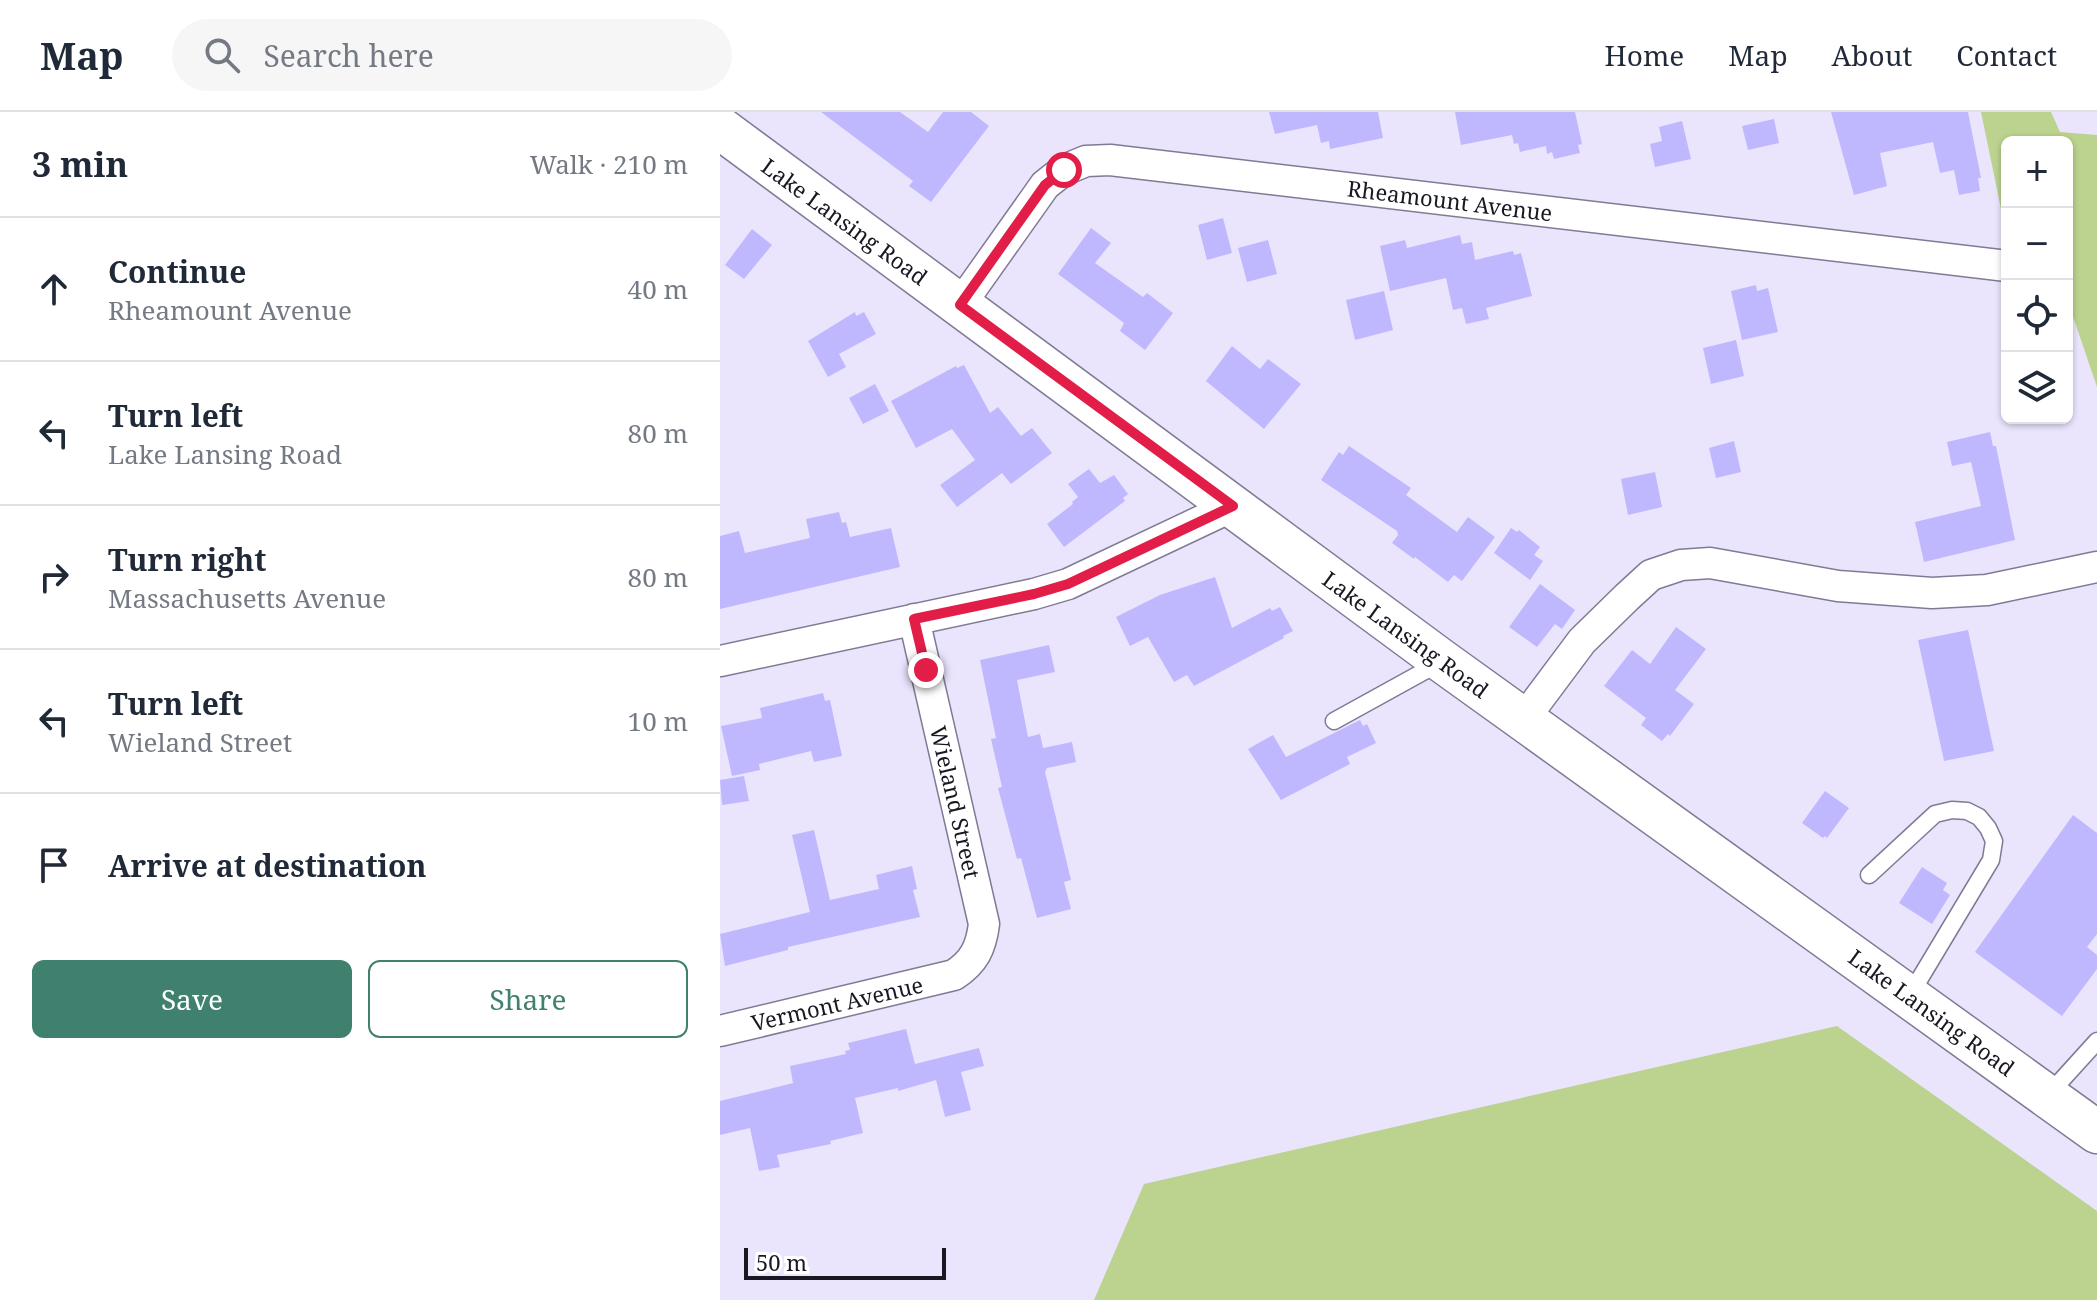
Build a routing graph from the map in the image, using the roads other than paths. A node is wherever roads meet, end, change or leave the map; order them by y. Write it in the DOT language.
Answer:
graph roads {
  1 [pos="720,128"];
  2 [pos="2001,265"];
  3 [pos="960,305"];
  4 [pos="1233,506"];
  5 [pos="2097,567"];
  6 [pos="914,619"];
  7 [pos="720,661"];
  8 [pos="1442,661"];
  9 [pos="1523,720"];
  10 [pos="1334,721"];
  11 [pos="1869,875"];
  12 [pos="954,975"];
  13 [pos="1909,996"];
  14 [pos="720,1031"];
  15 [pos="2097,1041"];
  16 [pos="2048,1096"];
  17 [pos="2097,1132"];
  1 -- 3 [label="main road, Lake Lansing Road"];
  2 -- 3 [label="street, Rheamount Avenue"];
  3 -- 4 [label="main road, Lake Lansing Road"];
  4 -- 6 [label="street"];
  4 -- 8 [label="main road, Lake Lansing Road"];
  5 -- 9 [label="street"];
  6 -- 7 [label="street"];
  6 -- 12 [label="street, Wieland Street"];
  8 -- 9 [label="main road, Lake Lansing Road"];
  8 -- 10 [label="lane"];
  9 -- 13 [label="main road, Lake Lansing Road"];
  11 -- 13 [label="lane"];
  12 -- 14 [label="street, Vermont Avenue"];
  13 -- 16 [label="main road, Lake Lansing Road"];
  15 -- 16 [label="lane"];
  16 -- 17 [label="main road, Lake Lansing Road"];
}
